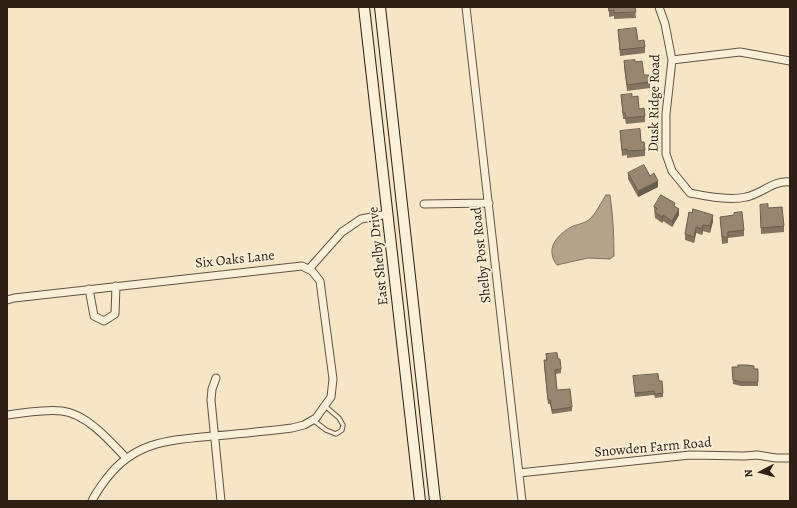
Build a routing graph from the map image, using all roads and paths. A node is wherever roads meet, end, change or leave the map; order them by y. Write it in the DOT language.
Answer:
graph roads {
  1 [pos="364,7"];
  2 [pos="380,7"];
  3 [pos="466,7"];
  4 [pos="659,7"];
  5 [pos="672,60"];
  6 [pos="790,61"];
  7 [pos="790,182"];
  8 [pos="489,203"];
  9 [pos="424,204"];
  10 [pos="388,214"];
  11 [pos="309,269"];
  12 [pos="116,286"];
  13 [pos="89,289"];
  14 [pos="7,300"];
  15 [pos="216,378"];
  16 [pos="325,406"];
  17 [pos="7,415"];
  18 [pos="313,420"];
  19 [pos="214,436"];
  20 [pos="126,458"];
  21 [pos="790,458"];
  22 [pos="519,473"];
  23 [pos="92,501"];
  24 [pos="221,501"];
  25 [pos="420,501"];
  26 [pos="435,501"];
  27 [pos="522,501"];
  1 -- 10 [label="main road, East Shelby Drive"];
  2 -- 26 [label="main road, East Shelby Drive"];
  3 -- 8 [label="street, Shelby Post Road"];
  4 -- 5 [label="street, Dusk Ridge Road"];
  5 -- 6 [label="street"];
  5 -- 7 [label="street, Dusk Ridge Road"];
  8 -- 9 [label="street"];
  8 -- 22 [label="street, Shelby Post Road"];
  10 -- 11 [label="street"];
  10 -- 25 [label="main road, East Shelby Drive"];
  11 -- 12 [label="street, Six Oaks Lane"];
  11 -- 16 [label="street"];
  12 -- 13 [label="street, Six Oaks Lane"];
  12 -- 13 [label="street"];
  13 -- 14 [label="street, Six Oaks Lane"];
  15 -- 19 [label="street"];
  16 -- 18 [label="street"];
  16 -- 18 [label="lane"];
  17 -- 20 [label="street"];
  18 -- 19 [label="street"];
  19 -- 20 [label="street"];
  19 -- 24 [label="street"];
  20 -- 23 [label="street"];
  21 -- 22 [label="street, Snowden Farm Road"];
  22 -- 27 [label="street, Shelby Post Road"];
}
